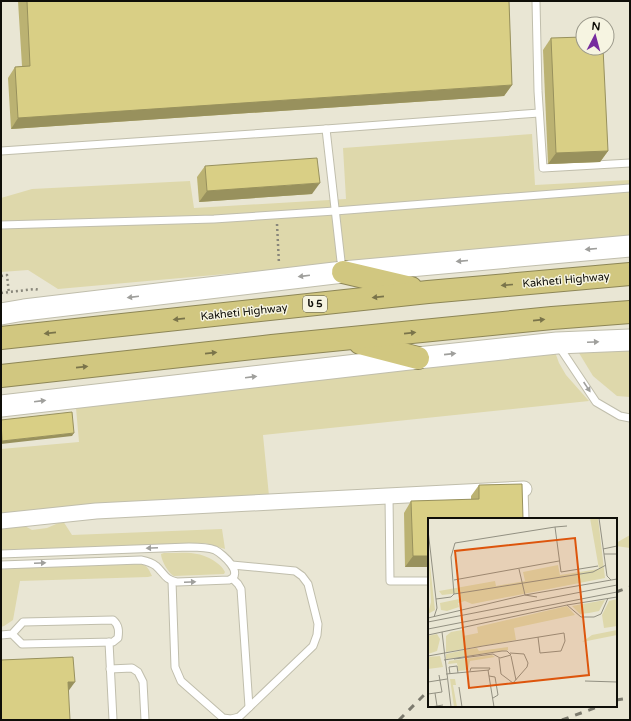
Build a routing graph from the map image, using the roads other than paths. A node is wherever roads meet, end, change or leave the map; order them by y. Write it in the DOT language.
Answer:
graph roads {
  1 [pos="536,1"];
  2 [pos="539,112"];
  3 [pos="326,129"];
  4 [pos="1,151"];
  5 [pos="630,163"];
  6 [pos="630,188"];
  7 [pos="335,211"];
  8 [pos="1,226"];
  9 [pos="630,246"];
  10 [pos="343,272"];
  11 [pos="630,274"];
  12 [pos="428,292"];
  13 [pos="630,312"];
  14 [pos="1,314"];
  15 [pos="1,338"];
  16 [pos="347,339"];
  17 [pos="630,340"];
  18 [pos="557,344"];
  19 [pos="418,358"];
  20 [pos="1,376"];
  21 [pos="1,406"];
  22 [pos="630,418"];
  23 [pos="524,489"];
  24 [pos="389,496"];
  25 [pos="525,518"];
  26 [pos="1,521"];
  27 [pos="1,554"];
  28 [pos="1,565"];
  29 [pos="232,565"];
  30 [pos="233,579"];
  31 [pos="172,581"];
  32 [pos="428,581"];
  33 [pos="12,634"];
  34 [pos="1,635"];
  35 [pos="109,642"];
  36 [pos="110,669"];
  37 [pos="249,707"];
  38 [pos="113,720"];
  39 [pos="145,720"];
  1 -- 2 [label="lane"];
  2 -- 3 [label="lane"];
  2 -- 5 [label="lane"];
  3 -- 4 [label="lane"];
  3 -- 7 [label="lane"];
  6 -- 7 [label="lane"];
  7 -- 8 [label="lane"];
  7 -- 10 [label="lane"];
  9 -- 10 [label="street, one-way"];
  10 -- 12 [label="highway"];
  10 -- 14 [label="street, one-way"];
  11 -- 12 [label="highway, Kakheti Highway / ს 5, one-way"];
  12 -- 15 [label="highway, Kakheti Highway / ს 5, one-way"];
  16 -- 13 [label="highway, one-way"];
  16 -- 19 [label="highway"];
  20 -- 16 [label="highway, one-way"];
  18 -- 17 [label="street, one-way"];
  19 -- 18 [label="street, one-way"];
  18 -- 22 [label="lane, one-way"];
  21 -- 19 [label="street, one-way"];
  23 -- 24 [label="street"];
  23 -- 25 [label="lane"];
  24 -- 26 [label="street"];
  24 -- 32 [label="lane"];
  29 -- 27 [label="lane, one-way"];
  28 -- 31 [label="lane, one-way"];
  29 -- 30 [label="lane"];
  29 -- 37 [label="lane"];
  31 -- 30 [label="lane, one-way"];
  30 -- 37 [label="lane"];
  31 -- 37 [label="lane"];
  33 -- 34 [label="lane"];
  33 -- 35 [label="lane"];
  33 -- 35 [label="lane"];
  35 -- 36 [label="lane"];
  36 -- 38 [label="lane"];
  36 -- 39 [label="lane"];
}
